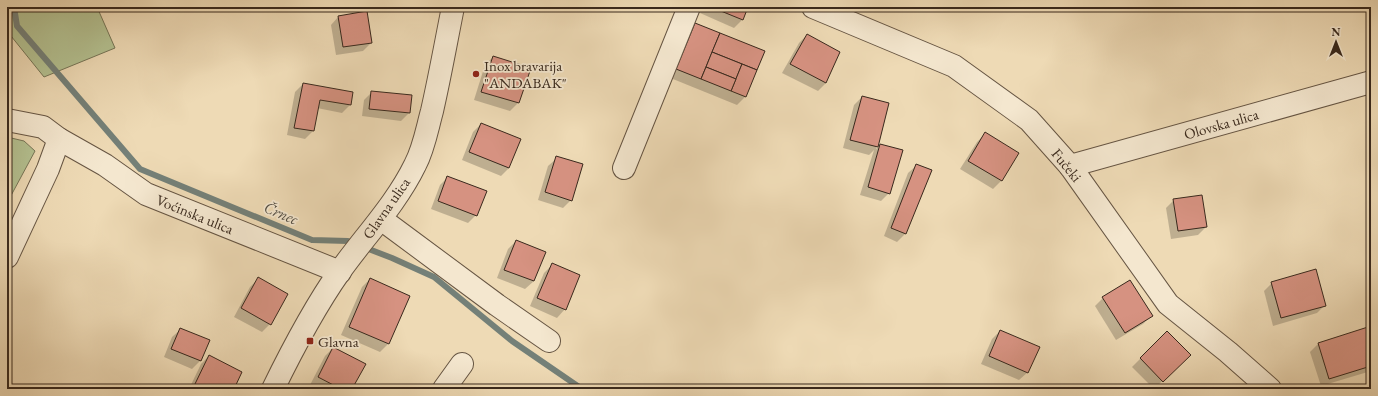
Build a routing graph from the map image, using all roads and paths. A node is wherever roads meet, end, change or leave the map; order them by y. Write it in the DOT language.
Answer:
graph roads {
  1 [pos="453,7"];
  2 [pos="689,7"];
  3 [pos="813,7"];
  4 [pos="1371,82"];
  5 [pos="7,120"];
  6 [pos="59,139"];
  7 [pos="1070,166"];
  8 [pos="624,168"];
  9 [pos="374,227"];
  10 [pos="7,257"];
  11 [pos="346,263"];
  12 [pos="549,341"];
  13 [pos="462,364"];
  14 [pos="273,389"];
  15 [pos="444,389"];
  16 [pos="1270,389"];
  1 -- 9 [label="street, Glavna ulica"];
  2 -- 8 [label="street"];
  3 -- 7 [label="street, Fučeki"];
  4 -- 7 [label="street, Olovska ulica"];
  5 -- 6 [label="street, Voćinska ulica"];
  6 -- 10 [label="street"];
  6 -- 11 [label="street, Voćinska ulica"];
  7 -- 16 [label="street, Fučeki"];
  9 -- 11 [label="street, Glavna ulica"];
  9 -- 12 [label="street"];
  11 -- 14 [label="street, Glavna ulica"];
  13 -- 15 [label="street"];
}
